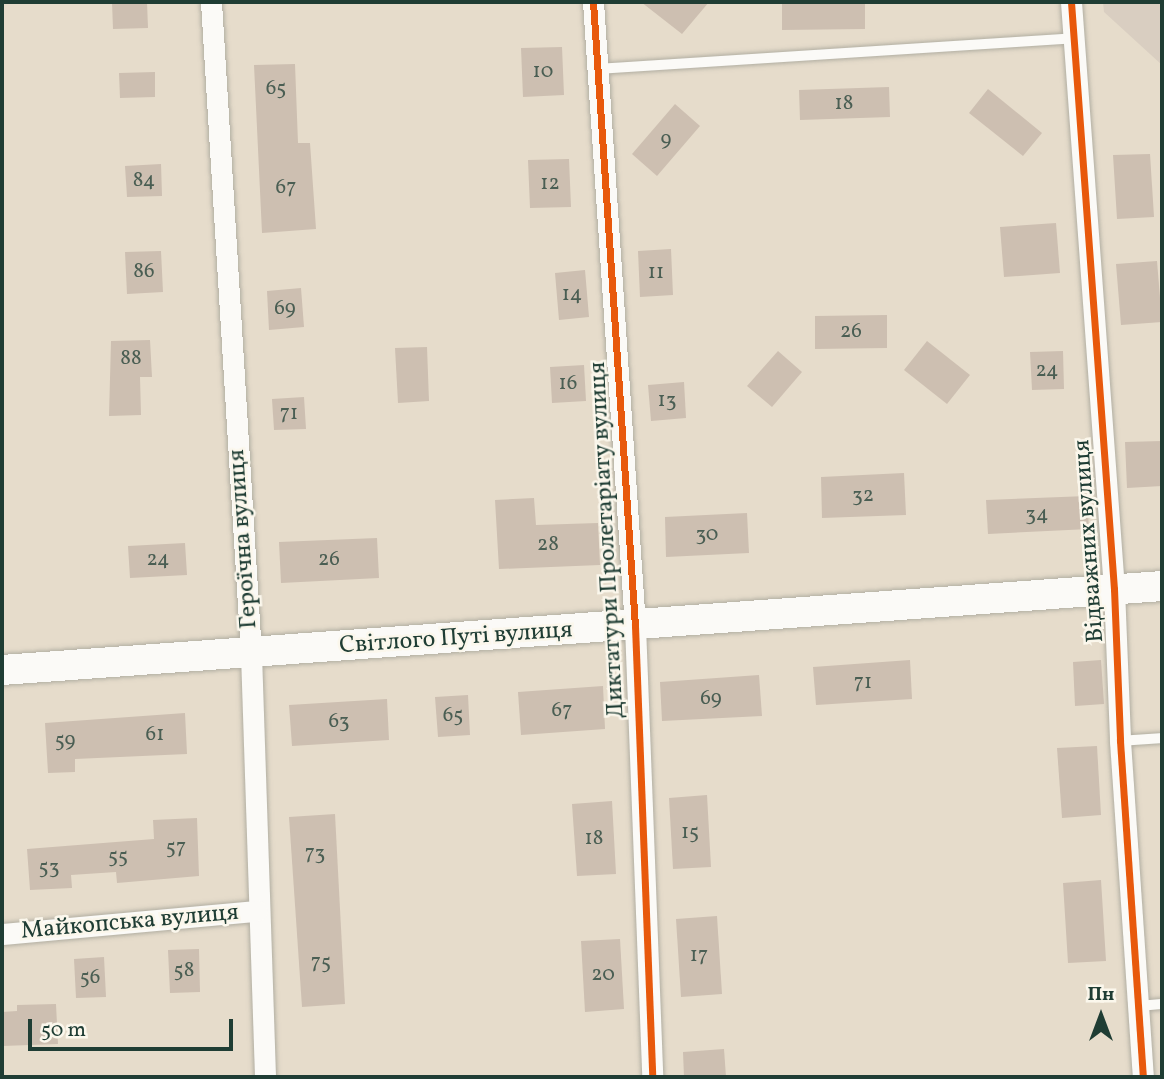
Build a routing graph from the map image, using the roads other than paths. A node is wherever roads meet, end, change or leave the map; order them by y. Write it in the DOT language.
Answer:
graph roads {
  1 [pos="211,2"];
  2 [pos="593,2"];
  3 [pos="1071,2"];
  4 [pos="1073,38"];
  5 [pos="598,69"];
  6 [pos="1162,586"];
  7 [pos="1114,589"];
  8 [pos="635,626"];
  9 [pos="251,654"];
  10 [pos="2,670"];
  11 [pos="1162,738"];
  12 [pos="1119,741"];
  13 [pos="257,911"];
  14 [pos="2,934"];
  15 [pos="1162,1004"];
  16 [pos="1138,1006"];
  17 [pos="265,1077"];
  18 [pos="652,1077"];
  19 [pos="1143,1077"];
  1 -- 9 [label="street, Героїчна вулиця"];
  2 -- 5 [label="street, Диктатури Пролетаріату вулиця"];
  3 -- 4 [label="street, Відважних вулиця"];
  4 -- 5 [label="lane"];
  4 -- 7 [label="street, Відважних вулиця"];
  5 -- 8 [label="street, Диктатури Пролетаріату вулиця"];
  6 -- 7 [label="main road, Світлого Путі вулиця"];
  7 -- 8 [label="main road, Світлого Путі вулиця"];
  7 -- 12 [label="street, Відважних вулиця"];
  8 -- 9 [label="main road, Світлого Путі вулиця"];
  8 -- 18 [label="street, Диктатури Пролетаріату вулиця"];
  9 -- 10 [label="main road, Світлого Путі вулиця"];
  9 -- 13 [label="street, Героїчна вулиця"];
  11 -- 12 [label="lane"];
  12 -- 16 [label="street, Відважних вулиця"];
  13 -- 14 [label="street, Майкопська вулиця"];
  13 -- 17 [label="street, Героїчна вулиця"];
  15 -- 16 [label="lane"];
  16 -- 19 [label="street, Відважних вулиця"];
}
